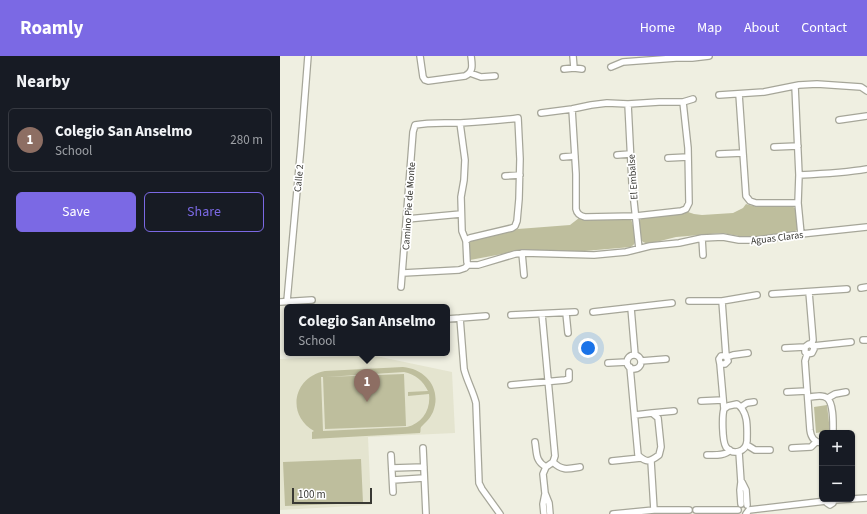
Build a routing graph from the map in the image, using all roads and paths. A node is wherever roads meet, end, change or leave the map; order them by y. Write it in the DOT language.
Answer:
graph roads {
  1 [pos="308,56"];
  2 [pos="420,56"];
  3 [pos="471,56"];
  4 [pos="573,56"];
  5 [pos="709,56"];
  6 [pos="676,57"];
  7 [pos="623,59"];
  8 [pos="610,67"];
  9 [pos="574,68"];
  10 [pos="564,69"];
  11 [pos="582,69"];
  12 [pos="470,73"];
  13 [pos="495,76"];
  14 [pos="794,86"];
  15 [pos="867,91"];
  16 [pos="739,94"];
  17 [pos="719,95"];
  18 [pos="693,99"];
  19 [pos="683,102"];
  20 [pos="628,104"];
  21 [pos="572,109"];
  22 [pos="541,113"];
  23 [pos="867,116"];
  24 [pos="839,120"];
  25 [pos="460,122"];
  26 [pos="798,146"];
  27 [pos="774,147"];
  28 [pos="743,153"];
  29 [pos="630,154"];
  30 [pos="719,154"];
  31 [pos="617,155"];
  32 [pos="575,156"];
  33 [pos="563,157"];
  34 [pos="688,157"];
  35 [pos="668,158"];
  36 [pos="867,169"];
  37 [pos="520,175"];
  38 [pos="799,175"];
  39 [pos="505,176"];
  40 [pos="798,203"];
  41 [pos="461,214"];
  42 [pos="636,216"];
  43 [pos="407,219"];
  44 [pos="867,227"];
  45 [pos="801,234"];
  46 [pos="702,238"];
  47 [pos="466,241"];
  48 [pos="639,249"];
  49 [pos="522,253"];
  50 [pos="703,255"];
  51 [pos="468,265"];
  52 [pos="403,273"];
  53 [pos="524,276"];
  54 [pos="401,287"];
  55 [pos="847,289"];
  56 [pos="810,292"];
  57 [pos="772,294"];
  58 [pos="757,296"];
  59 [pos="312,300"];
  60 [pos="287,301"];
  61 [pos="689,301"];
  62 [pos="722,301"];
  63 [pos="280,302"];
  64 [pos="672,303"];
  65 [pos="631,308"];
  66 [pos="576,312"];
  67 [pos="593,312"];
  68 [pos="566,313"];
  69 [pos="542,314"];
  70 [pos="511,315"];
  71 [pos="486,316"];
  72 [pos="460,318"];
  73 [pos="450,319"];
  74 [pos="568,333"];
  75 [pos="851,342"];
  76 [pos="812,346"];
  77 [pos="805,347"];
  78 [pos="785,348"];
  79 [pos="748,353"];
  80 [pos="807,354"];
  81 [pos="635,355"];
  82 [pos="726,357"];
  83 [pos="666,359"];
  84 [pos="641,361"];
  85 [pos="627,362"];
  86 [pos="608,363"];
  87 [pos="630,368"];
  88 [pos="569,372"];
  89 [pos="548,381"];
  90 [pos="510,385"];
  91 [pos="807,391"];
  92 [pos="787,392"];
  93 [pos="846,392"];
  94 [pos="808,397"];
  95 [pos="828,398"];
  96 [pos="723,400"];
  97 [pos="701,401"];
  98 [pos="754,402"];
  99 [pos="741,407"];
  100 [pos="724,409"];
  101 [pos="674,410"];
  102 [pos="652,414"];
  103 [pos="635,415"];
  104 [pos="833,430"];
  105 [pos="535,442"];
  106 [pos="819,443"];
  107 [pos="747,445"];
  108 [pos="423,448"];
  109 [pos="792,448"];
  110 [pos="730,450"];
  111 [pos="770,450"];
  112 [pos="739,452"];
  113 [pos="391,455"];
  114 [pos="707,455"];
  115 [pos="641,458"];
  116 [pos="612,461"];
  117 [pos="651,461"];
  118 [pos="553,462"];
  119 [pos="424,467"];
  120 [pos="546,467"];
  121 [pos="580,467"];
  122 [pos="392,468"];
  123 [pos="424,478"];
  124 [pos="393,480"];
  125 [pos="393,492"];
  126 [pos="545,494"];
  127 [pos="867,498"];
  128 [pos="855,499"];
  129 [pos="819,501"];
  130 [pos="744,509"];
  131 [pos="654,510"];
  132 [pos="689,510"];
  133 [pos="696,510"];
  134 [pos="426,514"];
  135 [pos="499,514"];
  136 [pos="544,514"];
  137 [pos="550,514"];
  138 [pos="613,514"];
  1 -- 60 [label="street, Calle 2"];
  2 -- 12 [label="street"];
  3 -- 12 [label="street"];
  4 -- 9 [label="street"];
  5 -- 6 [label="street"];
  6 -- 7 [label="street"];
  7 -- 8 [label="street"];
  9 -- 10 [label="street"];
  9 -- 11 [label="street"];
  12 -- 13 [label="street"];
  14 -- 15 [label="street"];
  14 -- 16 [label="street"];
  14 -- 26 [label="street"];
  16 -- 17 [label="street"];
  16 -- 28 [label="street"];
  18 -- 19 [label="street"];
  19 -- 20 [label="street"];
  19 -- 34 [label="street"];
  20 -- 21 [label="street"];
  20 -- 29 [label="street, El Embalse"];
  21 -- 22 [label="street"];
  21 -- 32 [label="street"];
  23 -- 24 [label="street"];
  25 -- 37 [label="street"];
  25 -- 41 [label="street"];
  25 -- 43 [label="street, Camino Pie de Monte"];
  26 -- 27 [label="street"];
  26 -- 38 [label="street"];
  28 -- 30 [label="street"];
  28 -- 40 [label="street"];
  29 -- 31 [label="street"];
  29 -- 42 [label="street, El Embalse"];
  32 -- 33 [label="street"];
  32 -- 42 [label="street"];
  34 -- 35 [label="street"];
  34 -- 42 [label="street"];
  36 -- 38 [label="street"];
  37 -- 39 [label="street"];
  37 -- 47 [label="street"];
  38 -- 40 [label="street"];
  40 -- 45 [label="street"];
  41 -- 43 [label="street"];
  41 -- 47 [label="street"];
  42 -- 48 [label="street, El Embalse"];
  43 -- 52 [label="street, Camino Pie de Monte"];
  44 -- 45 [label="street, Aguas Claras"];
  45 -- 46 [label="street, Aguas Claras"];
  46 -- 48 [label="street, Aguas Claras"];
  46 -- 50 [label="street"];
  47 -- 51 [label="street"];
  48 -- 49 [label="street, Aguas Claras"];
  49 -- 51 [label="street, Aguas Claras"];
  49 -- 53 [label="street"];
  51 -- 52 [label="street, Aguas Claras"];
  52 -- 54 [label="street, Camino Pie de Monte"];
  55 -- 56 [label="street"];
  56 -- 57 [label="street"];
  56 -- 76 [label="street"];
  58 -- 62 [label="street"];
  59 -- 60 [label="street"];
  60 -- 63 [label="street"];
  61 -- 62 [label="street"];
  62 -- 82 [label="street"];
  64 -- 65 [label="street"];
  65 -- 67 [label="street"];
  65 -- 81 [label="street"];
  66 -- 68 [label="street"];
  68 -- 69 [label="street"];
  68 -- 74 [label="street"];
  69 -- 70 [label="street"];
  69 -- 89 [label="street"];
  71 -- 72 [label="street"];
  72 -- 73 [label="street"];
  72 -- 135 [label="street"];
  75 -- 76 [label="street"];
  76 -- 77 [label="street"];
  76 -- 80 [label="street"];
  77 -- 78 [label="street"];
  77 -- 80 [label="street"];
  79 -- 82 [label="street"];
  80 -- 91 [label="street"];
  81 -- 84 [label="street"];
  81 -- 85 [label="street"];
  82 -- 96 [label="street"];
  83 -- 84 [label="street"];
  84 -- 87 [label="street"];
  85 -- 86 [label="street"];
  85 -- 87 [label="street"];
  87 -- 103 [label="street"];
  88 -- 89 [label="street"];
  89 -- 90 [label="street"];
  89 -- 118 [label="street"];
  91 -- 92 [label="street"];
  91 -- 94 [label="street"];
  93 -- 95 [label="street"];
  94 -- 95 [label="street"];
  94 -- 106 [label="street"];
  95 -- 104 [label="street"];
  96 -- 97 [label="street"];
  96 -- 100 [label="street"];
  98 -- 99 [label="street"];
  99 -- 100 [label="street"];
  99 -- 107 [label="street"];
  100 -- 110 [label="street"];
  101 -- 102 [label="street"];
  102 -- 103 [label="street"];
  102 -- 117 [label="street"];
  103 -- 115 [label="street"];
  105 -- 120 [label="street"];
  106 -- 109 [label="street"];
  107 -- 111 [label="street"];
  107 -- 112 [label="street"];
  108 -- 119 [label="street"];
  110 -- 112 [label="street"];
  110 -- 114 [label="street"];
  112 -- 130 [label="street"];
  113 -- 122 [label="street"];
  115 -- 116 [label="street"];
  115 -- 117 [label="street"];
  117 -- 131 [label="street"];
  118 -- 120 [label="street"];
  118 -- 121 [label="street"];
  119 -- 122 [label="street"];
  119 -- 123 [label="street"];
  120 -- 126 [label="street"];
  122 -- 124 [label="street"];
  123 -- 124 [label="street"];
  123 -- 134 [label="street"];
  124 -- 125 [label="street"];
  126 -- 136 [label="street"];
  126 -- 137 [label="street"];
  127 -- 128 [label="street"];
  129 -- 130 [label="street"];
  130 -- 133 [label="street"];
  131 -- 132 [label="street"];
  131 -- 138 [label="street"];
}
